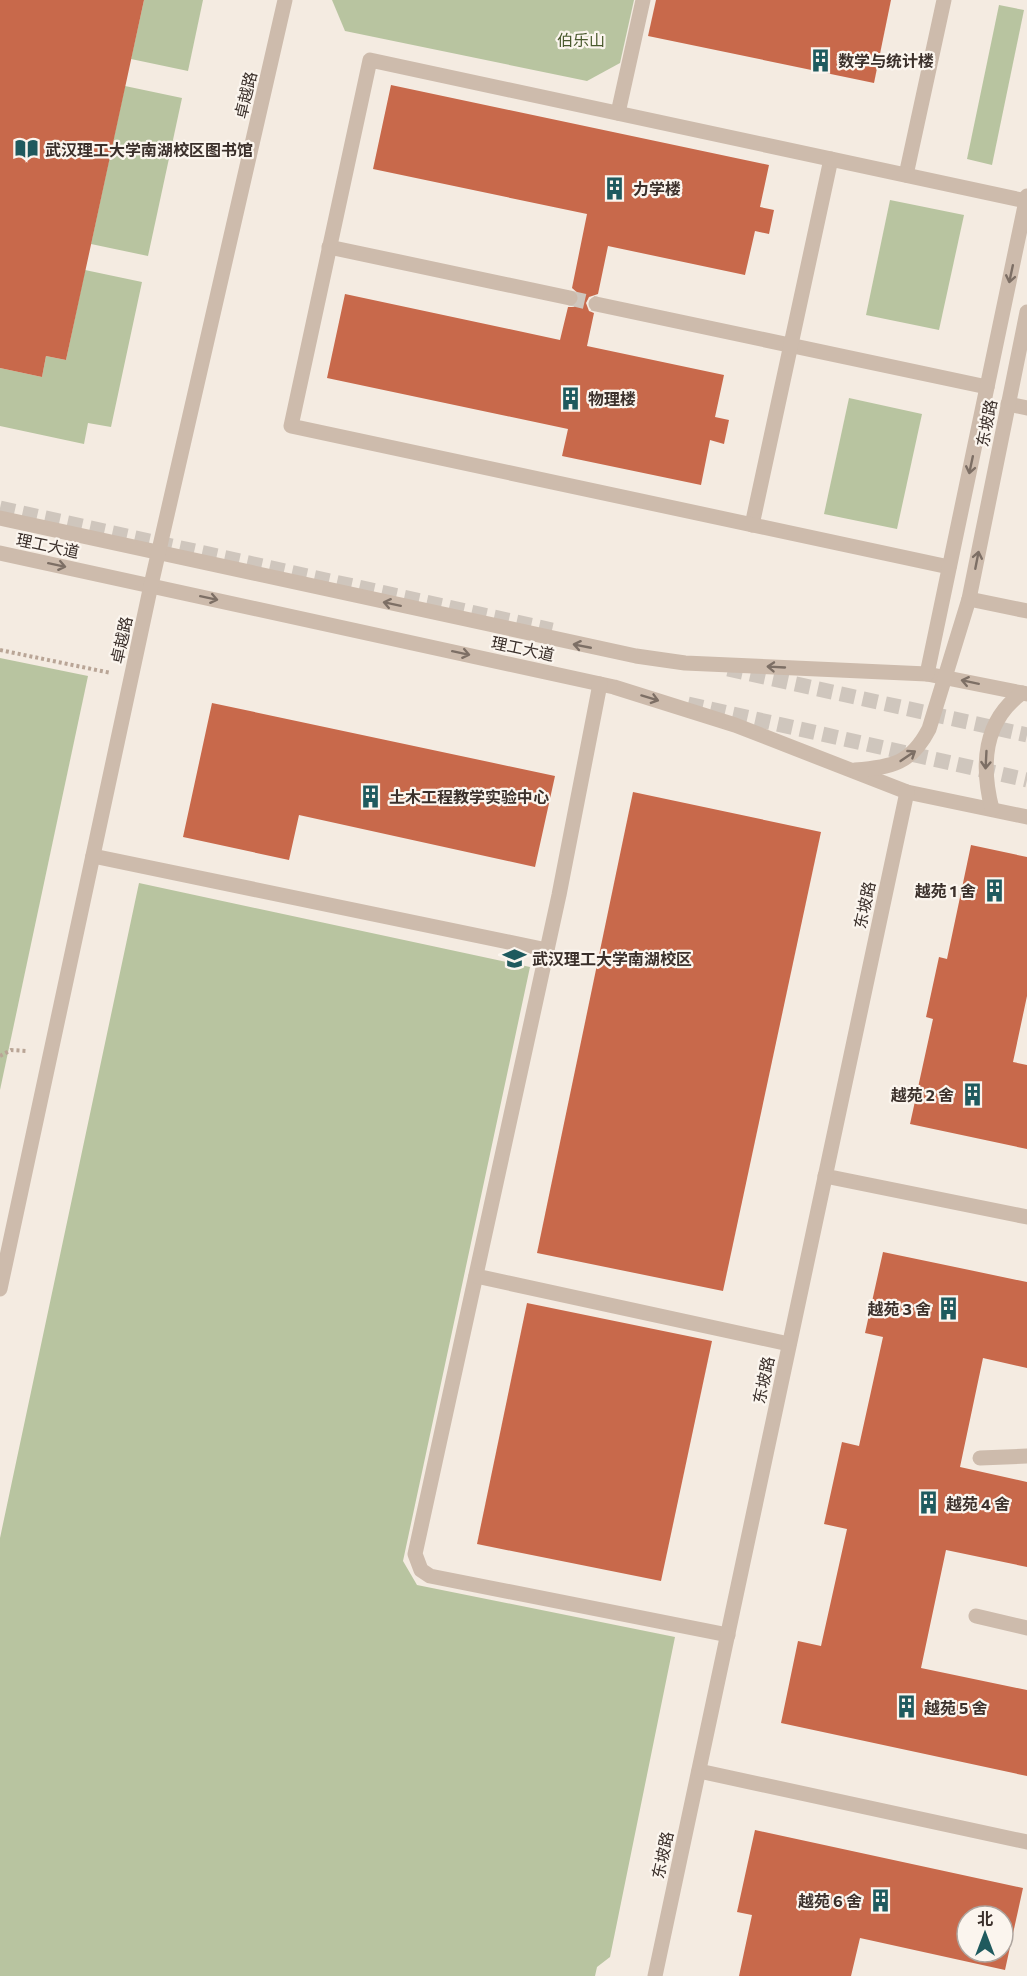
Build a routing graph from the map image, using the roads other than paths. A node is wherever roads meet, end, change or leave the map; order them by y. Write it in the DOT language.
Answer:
graph roads {
  1 [pos="285,0"];
  2 [pos="643,0"];
  3 [pos="944,0"];
  4 [pos="618,113"];
  5 [pos="831,159"];
  6 [pos="906,175"];
  7 [pos="1027,199"];
  8 [pos="329,246"];
  9 [pos="570,298"];
  10 [pos="596,304"];
  11 [pos="1027,312"];
  12 [pos="791,345"];
  13 [pos="987,387"];
  14 [pos="1008,404"];
  15 [pos="1027,408"];
  16 [pos="0,518"];
  17 [pos="752,525"];
  18 [pos="0,553"];
  19 [pos="159,553"];
  20 [pos="950,567"];
  21 [pos="152,585"];
  22 [pos="969,599"];
  23 [pos="1027,611"];
  24 [pos="927,674"];
  25 [pos="946,677"];
  26 [pos="600,684"];
  27 [pos="1024,694"];
  28 [pos="852,770"];
  29 [pos="907,792"];
  30 [pos="992,809"];
  31 [pos="1027,817"];
  32 [pos="93,856"];
  33 [pos="547,950"];
  34 [pos="825,1176"];
  35 [pos="1027,1217"];
  36 [pos="476,1276"];
  37 [pos="0,1289"];
  38 [pos="789,1344"];
  39 [pos="1027,1456"];
  40 [pos="980,1458"];
  41 [pos="976,1616"];
  42 [pos="1027,1628"];
  43 [pos="728,1635"];
  44 [pos="699,1771"];
  45 [pos="1027,1842"];
  46 [pos="655,1976"];
  1 -- 19 [label="street, 卓越路"];
  2 -- 4 [label="street"];
  3 -- 6 [label="street"];
  4 -- 5 [label="street"];
  4 -- 8 [label="street"];
  5 -- 6 [label="street"];
  5 -- 12 [label="street"];
  6 -- 7 [label="street"];
  7 -- 13 [label="street, 东坡路, one-way"];
  8 -- 9 [label="street"];
  8 -- 17 [label="street"];
  10 -- 12 [label="street"];
  11 -- 14 [label="street, 东坡路"];
  12 -- 13 [label="street"];
  12 -- 17 [label="street"];
  13 -- 20 [label="street, 东坡路, one-way"];
  14 -- 15 [label="street"];
  22 -- 14 [label="street, 东坡路, one-way"];
  16 -- 19 [label="street, 理工大道"];
  17 -- 20 [label="street"];
  18 -- 21 [label="street, 理工大道, one-way"];
  19 -- 21 [label="street, 卓越路"];
  24 -- 19 [label="street, 理工大道, one-way"];
  20 -- 24 [label="street, 东坡路"];
  21 -- 26 [label="street, 理工大道, one-way"];
  21 -- 32 [label="street, 卓越路"];
  22 -- 23 [label="street"];
  22 -- 25 [label="street, 东坡路"];
  24 -- 25 [label="street, 理工大道"];
  27 -- 25 [label="street, 理工大道, one-way"];
  28 -- 25 [label="street, 东坡路, one-way"];
  26 -- 28 [label="street, 理工大道, one-way"];
  26 -- 33 [label="street"];
  27 -- 30 [label="street, one-way"];
  28 -- 29 [label="street, 理工大道"];
  29 -- 30 [label="street, 理工大道"];
  29 -- 34 [label="street, 东坡路"];
  30 -- 31 [label="street, 理工大道"];
  32 -- 33 [label="street"];
  32 -- 37 [label="street, 卓越路"];
  33 -- 36 [label="street"];
  34 -- 35 [label="street"];
  34 -- 38 [label="street, 东坡路"];
  36 -- 38 [label="street"];
  36 -- 43 [label="street"];
  38 -- 43 [label="street, 东坡路"];
  39 -- 40 [label="street"];
  41 -- 42 [label="street"];
  43 -- 44 [label="street, 东坡路"];
  44 -- 45 [label="street"];
  44 -- 46 [label="street, 东坡路"];
}
